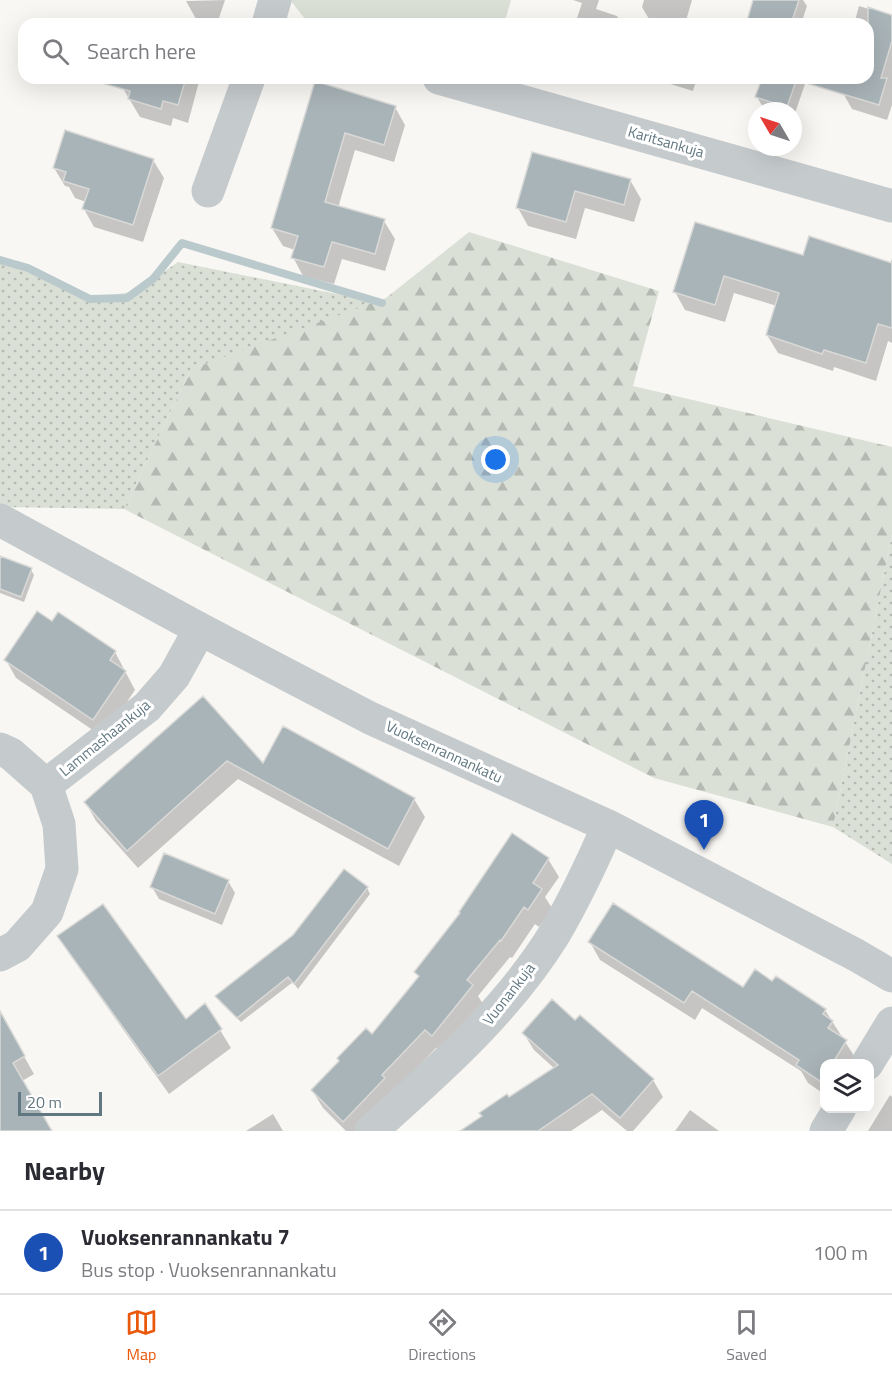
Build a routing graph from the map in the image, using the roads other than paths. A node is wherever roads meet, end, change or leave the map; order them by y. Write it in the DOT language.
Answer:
graph roads {
  1 [pos="275,0"];
  2 [pos="270,18"];
  3 [pos="247,84"];
  4 [pos="460,84"];
  5 [pos="208,191"];
  6 [pos="892,206"];
  7 [pos="0,520"];
  8 [pos="200,629"];
  9 [pos="0,749"];
  10 [pos="46,785"];
  11 [pos="608,826"];
  12 [pos="0,955"];
  13 [pos="892,976"];
  14 [pos="892,1023"];
  15 [pos="870,1059"];
  16 [pos="837,1113"];
  17 [pos="371,1131"];
  18 [pos="826,1131"];
  1 -- 2 [label="street"];
  3 -- 5 [label="street"];
  4 -- 6 [label="street, Karitsankuja"];
  7 -- 8 [label="street, Vuoksenrannankatu"];
  8 -- 10 [label="street, Lammashaankuja"];
  8 -- 11 [label="street, Vuoksenrannankatu"];
  9 -- 10 [label="street, Lammashaankuja"];
  10 -- 12 [label="street, Lammashaankuja"];
  11 -- 13 [label="street, Vuoksenrannankatu"];
  11 -- 17 [label="street, Vuonankuja"];
  14 -- 15 [label="street"];
  16 -- 18 [label="street"];
}
